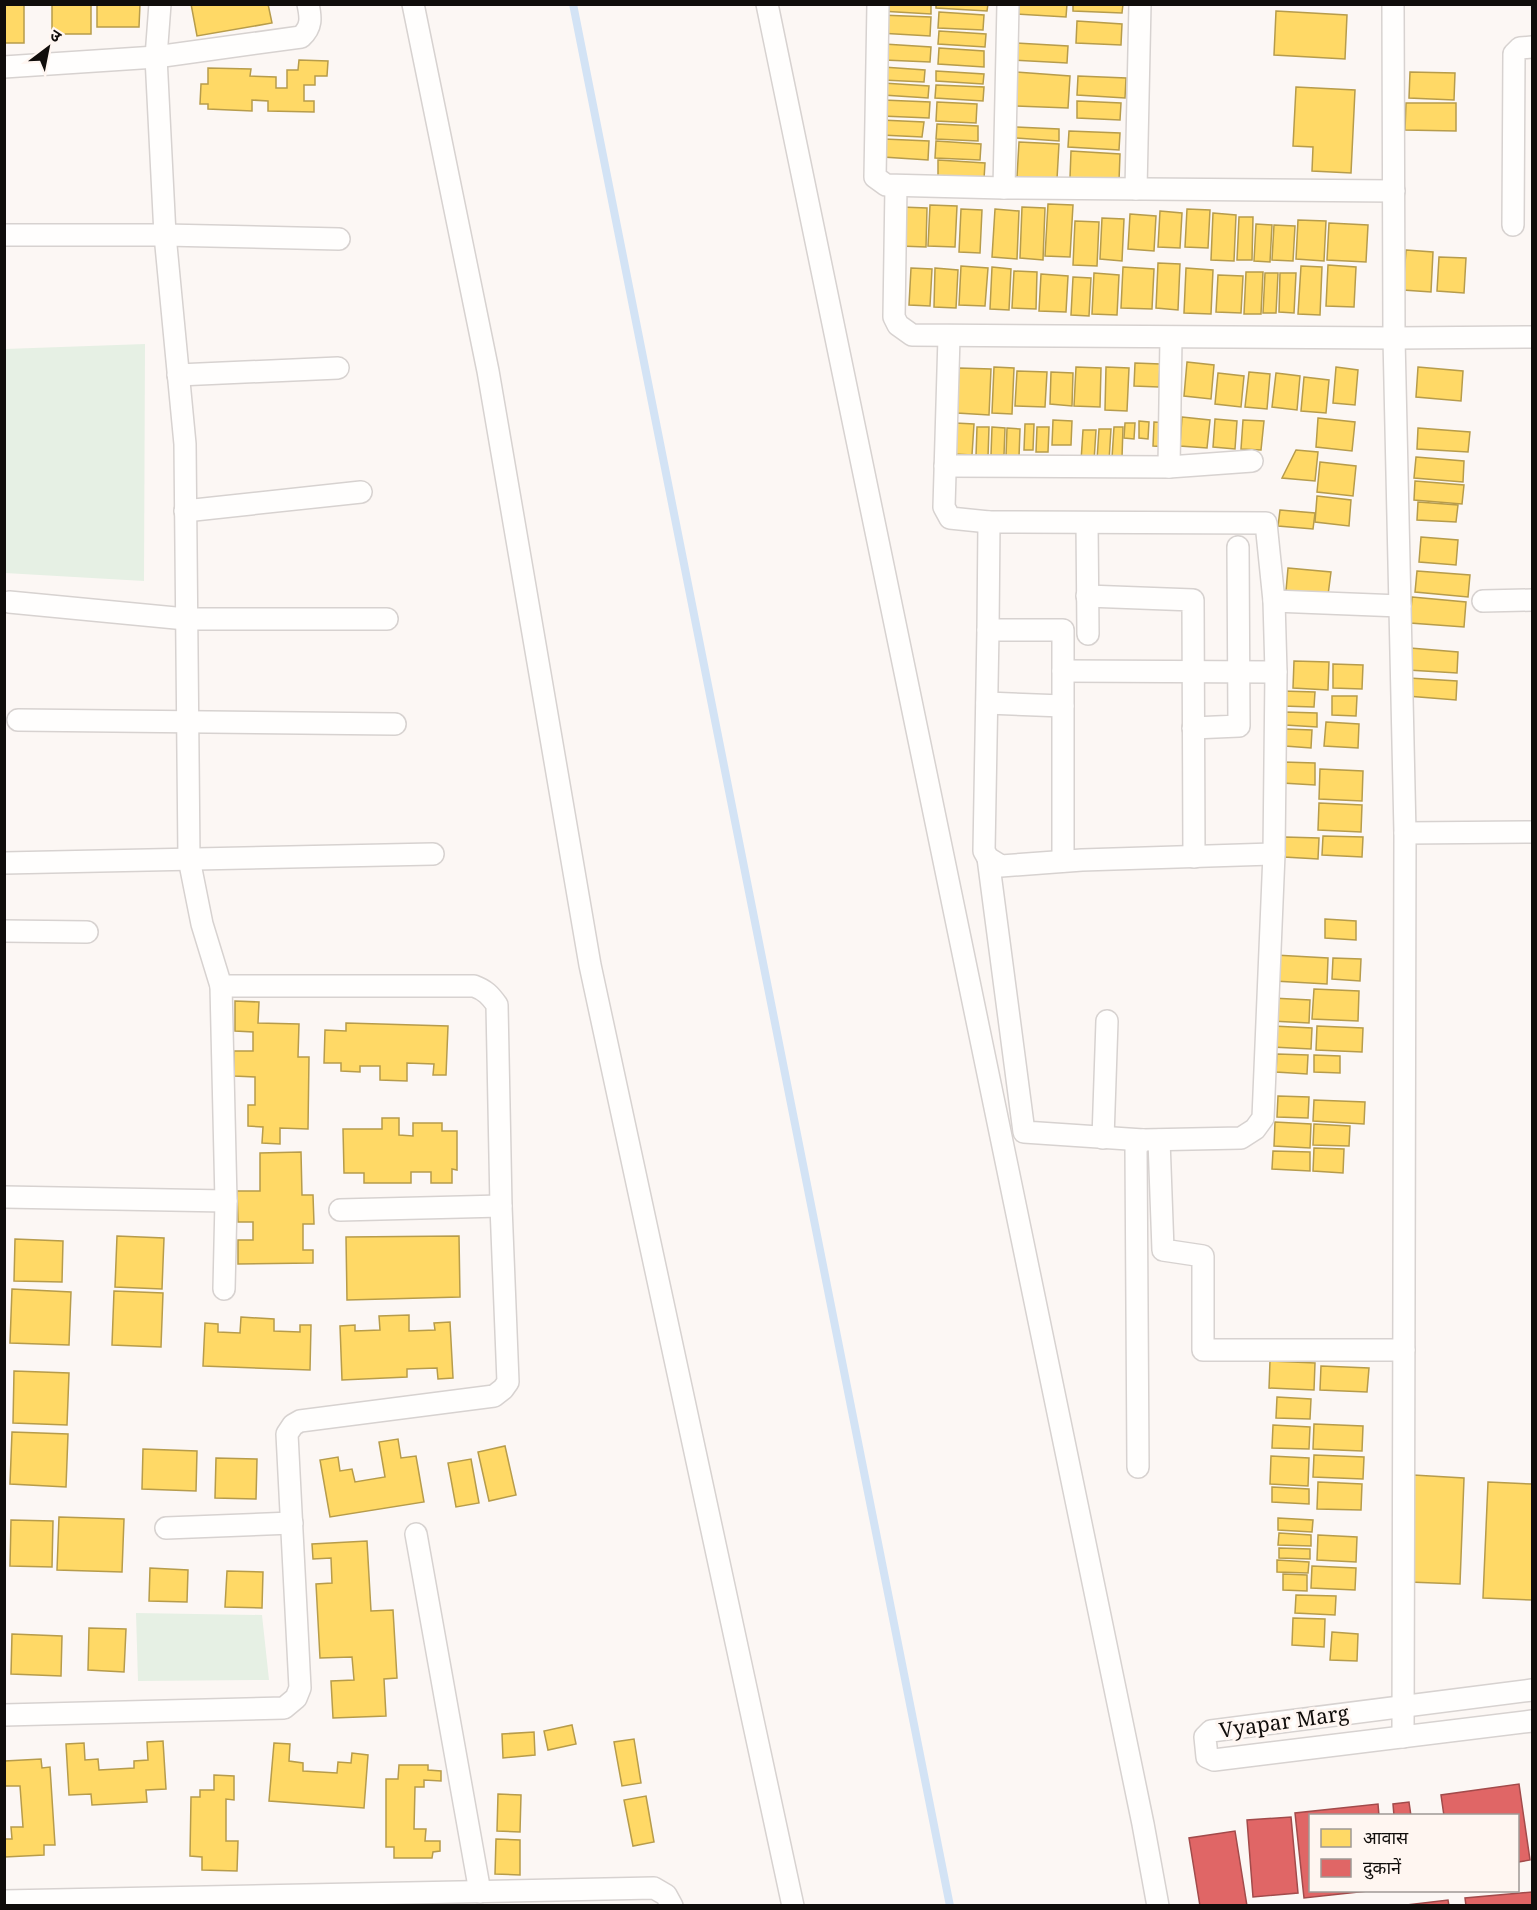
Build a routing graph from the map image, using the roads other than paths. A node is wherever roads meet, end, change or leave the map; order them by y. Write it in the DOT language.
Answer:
graph roads {
  1 [pos="160,4"];
  2 [pos="308,4"];
  3 [pos="413,4"];
  4 [pos="767,4"];
  5 [pos="878,4"];
  6 [pos="1008,4"];
  7 [pos="1140,4"];
  8 [pos="1393,4"];
  9 [pos="1533,47"];
  10 [pos="156,57"];
  11 [pos="4,67"];
  12 [pos="896,186"];
  13 [pos="1004,188"];
  14 [pos="1136,189"];
  15 [pos="1394,191"];
  16 [pos="1513,225"];
  17 [pos="4,235"];
  18 [pos="165,235"];
  19 [pos="339,239"];
  20 [pos="949,337"];
  21 [pos="1533,337"];
  22 [pos="1171,338"];
  23 [pos="1394,338"];
  24 [pos="338,368"];
  25 [pos="178,375"];
  26 [pos="1252,461"];
  27 [pos="945,466"];
  28 [pos="1169,467"];
  29 [pos="362,492"];
  30 [pos="185,511"];
  31 [pos="989,522"];
  32 [pos="1087,523"];
  33 [pos="1238,548"];
  34 [pos="1087,596"];
  35 [pos="1274,600"];
  36 [pos="1533,600"];
  37 [pos="1483,601"];
  38 [pos="9,602"];
  39 [pos="1400,606"];
  40 [pos="186,619"];
  41 [pos="387,620"];
  42 [pos="988,630"];
  43 [pos="1088,634"];
  44 [pos="1063,671"];
  45 [pos="1193,672"];
  46 [pos="1239,672"];
  47 [pos="1276,672"];
  48 [pos="987,704"];
  49 [pos="1063,705"];
  50 [pos="18,720"];
  51 [pos="187,722"];
  52 [pos="394,724"];
  53 [pos="1193,728"];
  54 [pos="1533,832"];
  55 [pos="1405,833"];
  56 [pos="433,854"];
  57 [pos="1274,854"];
  58 [pos="1194,857"];
  59 [pos="988,858"];
  60 [pos="189,859"];
  61 [pos="1064,861"];
  62 [pos="4,863"];
  63 [pos="4,931"];
  64 [pos="87,932"];
  65 [pos="221,986"];
  66 [pos="1107,1021"];
  67 [pos="1103,1137"];
  68 [pos="1151,1140"];
  69 [pos="4,1197"];
  70 [pos="226,1201"];
  71 [pos="501,1206"];
  72 [pos="340,1210"];
  73 [pos="224,1289"];
  74 [pos="1404,1350"];
  75 [pos="1138,1467"];
  76 [pos="292,1523"];
  77 [pos="166,1528"];
  78 [pos="416,1534"];
  79 [pos="1533,1690"];
  80 [pos="1403,1706"];
  81 [pos="4,1715"];
  82 [pos="1533,1721"];
  83 [pos="1403,1737"];
  84 [pos="480,1892"];
  85 [pos="545,1899"];
  86 [pos="4,1901"];
  87 [pos="123,1903"];
  88 [pos="672,1905"];
  89 [pos="793,1905"];
  90 [pos="1158,1905"];
  1 -- 10 [label="street"];
  2 -- 10 [label="street"];
  3 -- 89 [label="street"];
  4 -- 90 [label="street"];
  5 -- 12 [label="street"];
  6 -- 13 [label="street"];
  7 -- 14 [label="street"];
  8 -- 15 [label="street"];
  9 -- 16 [label="street"];
  10 -- 11 [label="street"];
  10 -- 18 [label="street"];
  12 -- 13 [label="street"];
  12 -- 20 [label="street"];
  13 -- 14 [label="street"];
  14 -- 15 [label="street"];
  15 -- 23 [label="street"];
  17 -- 18 [label="street"];
  18 -- 19 [label="street"];
  18 -- 25 [label="street"];
  20 -- 22 [label="street"];
  20 -- 27 [label="street"];
  21 -- 23 [label="street"];
  22 -- 23 [label="street"];
  22 -- 28 [label="street"];
  23 -- 39 [label="street"];
  24 -- 25 [label="street"];
  25 -- 30 [label="street"];
  26 -- 28 [label="street"];
  27 -- 28 [label="street"];
  27 -- 31 [label="street"];
  29 -- 30 [label="street"];
  30 -- 40 [label="street"];
  31 -- 32 [label="street"];
  31 -- 42 [label="street"];
  32 -- 34 [label="street"];
  32 -- 35 [label="street"];
  33 -- 46 [label="street"];
  34 -- 43 [label="street"];
  34 -- 45 [label="street"];
  35 -- 39 [label="street"];
  35 -- 47 [label="street"];
  36 -- 37 [label="street"];
  38 -- 40 [label="street"];
  39 -- 55 [label="street"];
  40 -- 41 [label="street"];
  40 -- 51 [label="street"];
  42 -- 44 [label="street"];
  42 -- 48 [label="street"];
  44 -- 45 [label="street"];
  44 -- 49 [label="street"];
  45 -- 46 [label="street"];
  45 -- 53 [label="street"];
  46 -- 47 [label="street"];
  46 -- 53 [label="street"];
  47 -- 57 [label="street"];
  48 -- 49 [label="street"];
  48 -- 59 [label="street"];
  49 -- 61 [label="street"];
  50 -- 51 [label="street"];
  51 -- 52 [label="street"];
  51 -- 60 [label="street"];
  53 -- 58 [label="street"];
  54 -- 55 [label="street"];
  55 -- 74 [label="street"];
  56 -- 60 [label="street"];
  57 -- 58 [label="street"];
  57 -- 68 [label="street"];
  58 -- 61 [label="street"];
  59 -- 61 [label="street"];
  59 -- 67 [label="street"];
  60 -- 62 [label="street"];
  60 -- 65 [label="street"];
  63 -- 64 [label="street"];
  65 -- 70 [label="street"];
  65 -- 71 [label="street"];
  66 -- 67 [label="street"];
  67 -- 68 [label="street"];
  68 -- 74 [label="street"];
  68 -- 75 [label="street"];
  69 -- 70 [label="street"];
  70 -- 73 [label="street"];
  71 -- 72 [label="street"];
  71 -- 76 [label="street"];
  74 -- 80 [label="street"];
  76 -- 77 [label="street"];
  76 -- 81 [label="street"];
  78 -- 84 [label="street"];
  79 -- 80 [label="street, Vyapar Marg"];
  80 -- 83 [label="street"];
  80 -- 83 [label="street, Vyapar Marg"];
  82 -- 83 [label="street, Vyapar Marg"];
  84 -- 85 [label="street"];
  84 -- 87 [label="street"];
  85 -- 88 [label="street"];
  86 -- 87 [label="street"];
}
